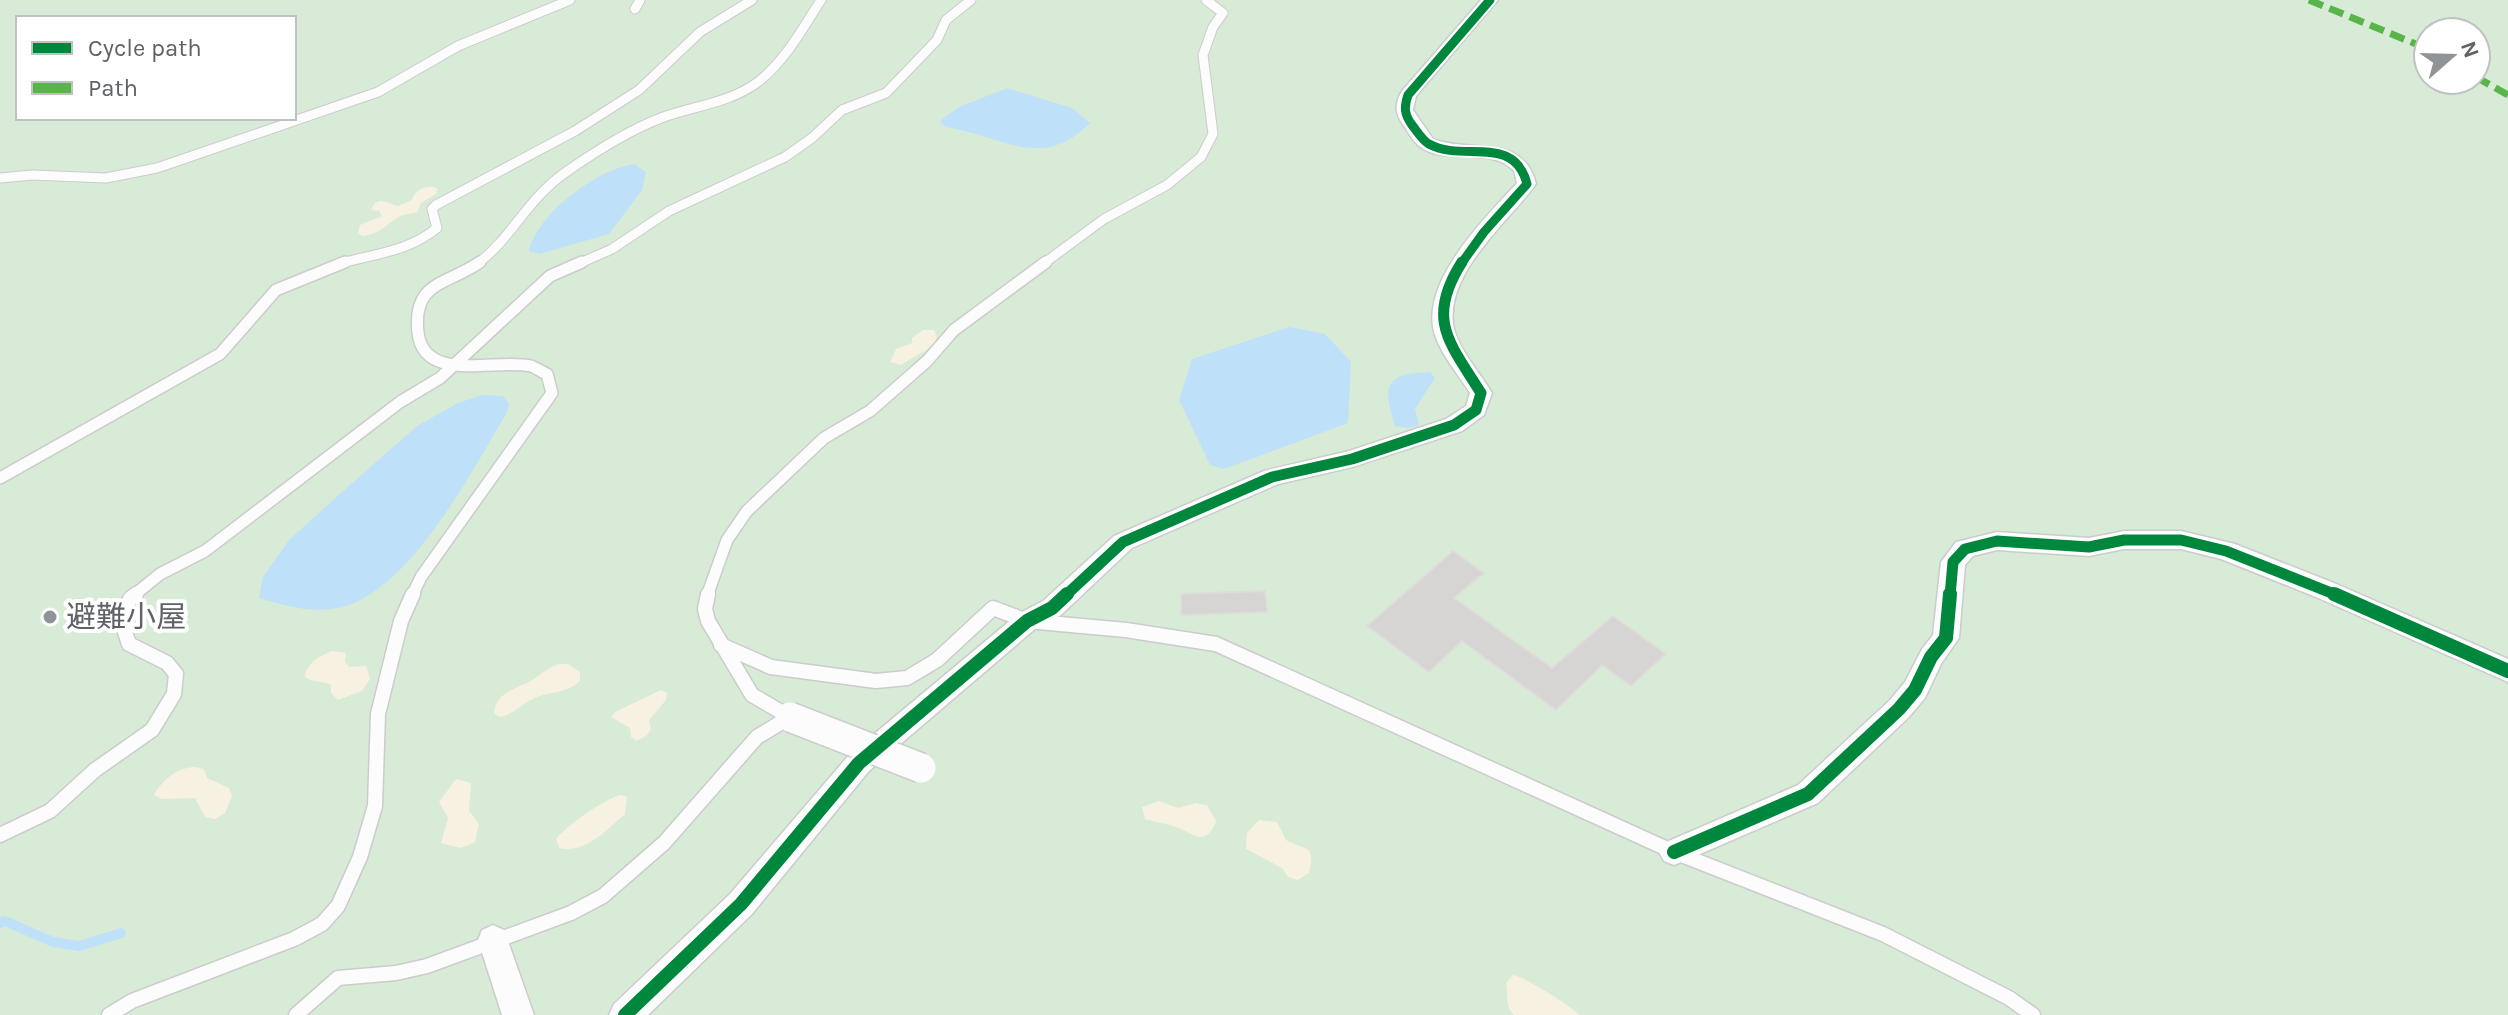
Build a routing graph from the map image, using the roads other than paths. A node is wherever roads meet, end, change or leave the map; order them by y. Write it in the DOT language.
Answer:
graph roads {
  1 [pos="570,0"];
  2 [pos="640,0"];
  3 [pos="752,0"];
  4 [pos="821,0"];
  5 [pos="971,0"];
  6 [pos="1206,0"];
  7 [pos="1490,0"];
  8 [pos="635,9"];
  9 [pos="0,178"];
  10 [pos="452,368"];
  11 [pos="0,478"];
  12 [pos="1027,621"];
  13 [pos="721,645"];
  14 [pos="2508,671"];
  15 [pos="790,717"];
  16 [pos="921,768"];
  17 [pos="0,835"];
  18 [pos="1674,852"];
  19 [pos="493,940"];
  20 [pos="109,1015"];
  21 [pos="296,1015"];
  22 [pos="518,1015"];
  23 [pos="625,1015"];
  24 [pos="2033,1015"];
  1 -- 9 [label="lane"];
  2 -- 8 [label="lane"];
  3 -- 11 [label="lane"];
  4 -- 10 [label="lane"];
  5 -- 10 [label="lane"];
  6 -- 13 [label="lane"];
  7 -- 12 [label="street"];
  10 -- 17 [label="lane"];
  10 -- 20 [label="lane"];
  12 -- 13 [label="lane"];
  12 -- 18 [label="lane"];
  12 -- 23 [label="street"];
  13 -- 15 [label="lane"];
  14 -- 18 [label="street"];
  15 -- 16 [label="street, bridge"];
  15 -- 19 [label="lane"];
  18 -- 24 [label="lane"];
  19 -- 21 [label="lane"];
  19 -- 22 [label="street"];
}
